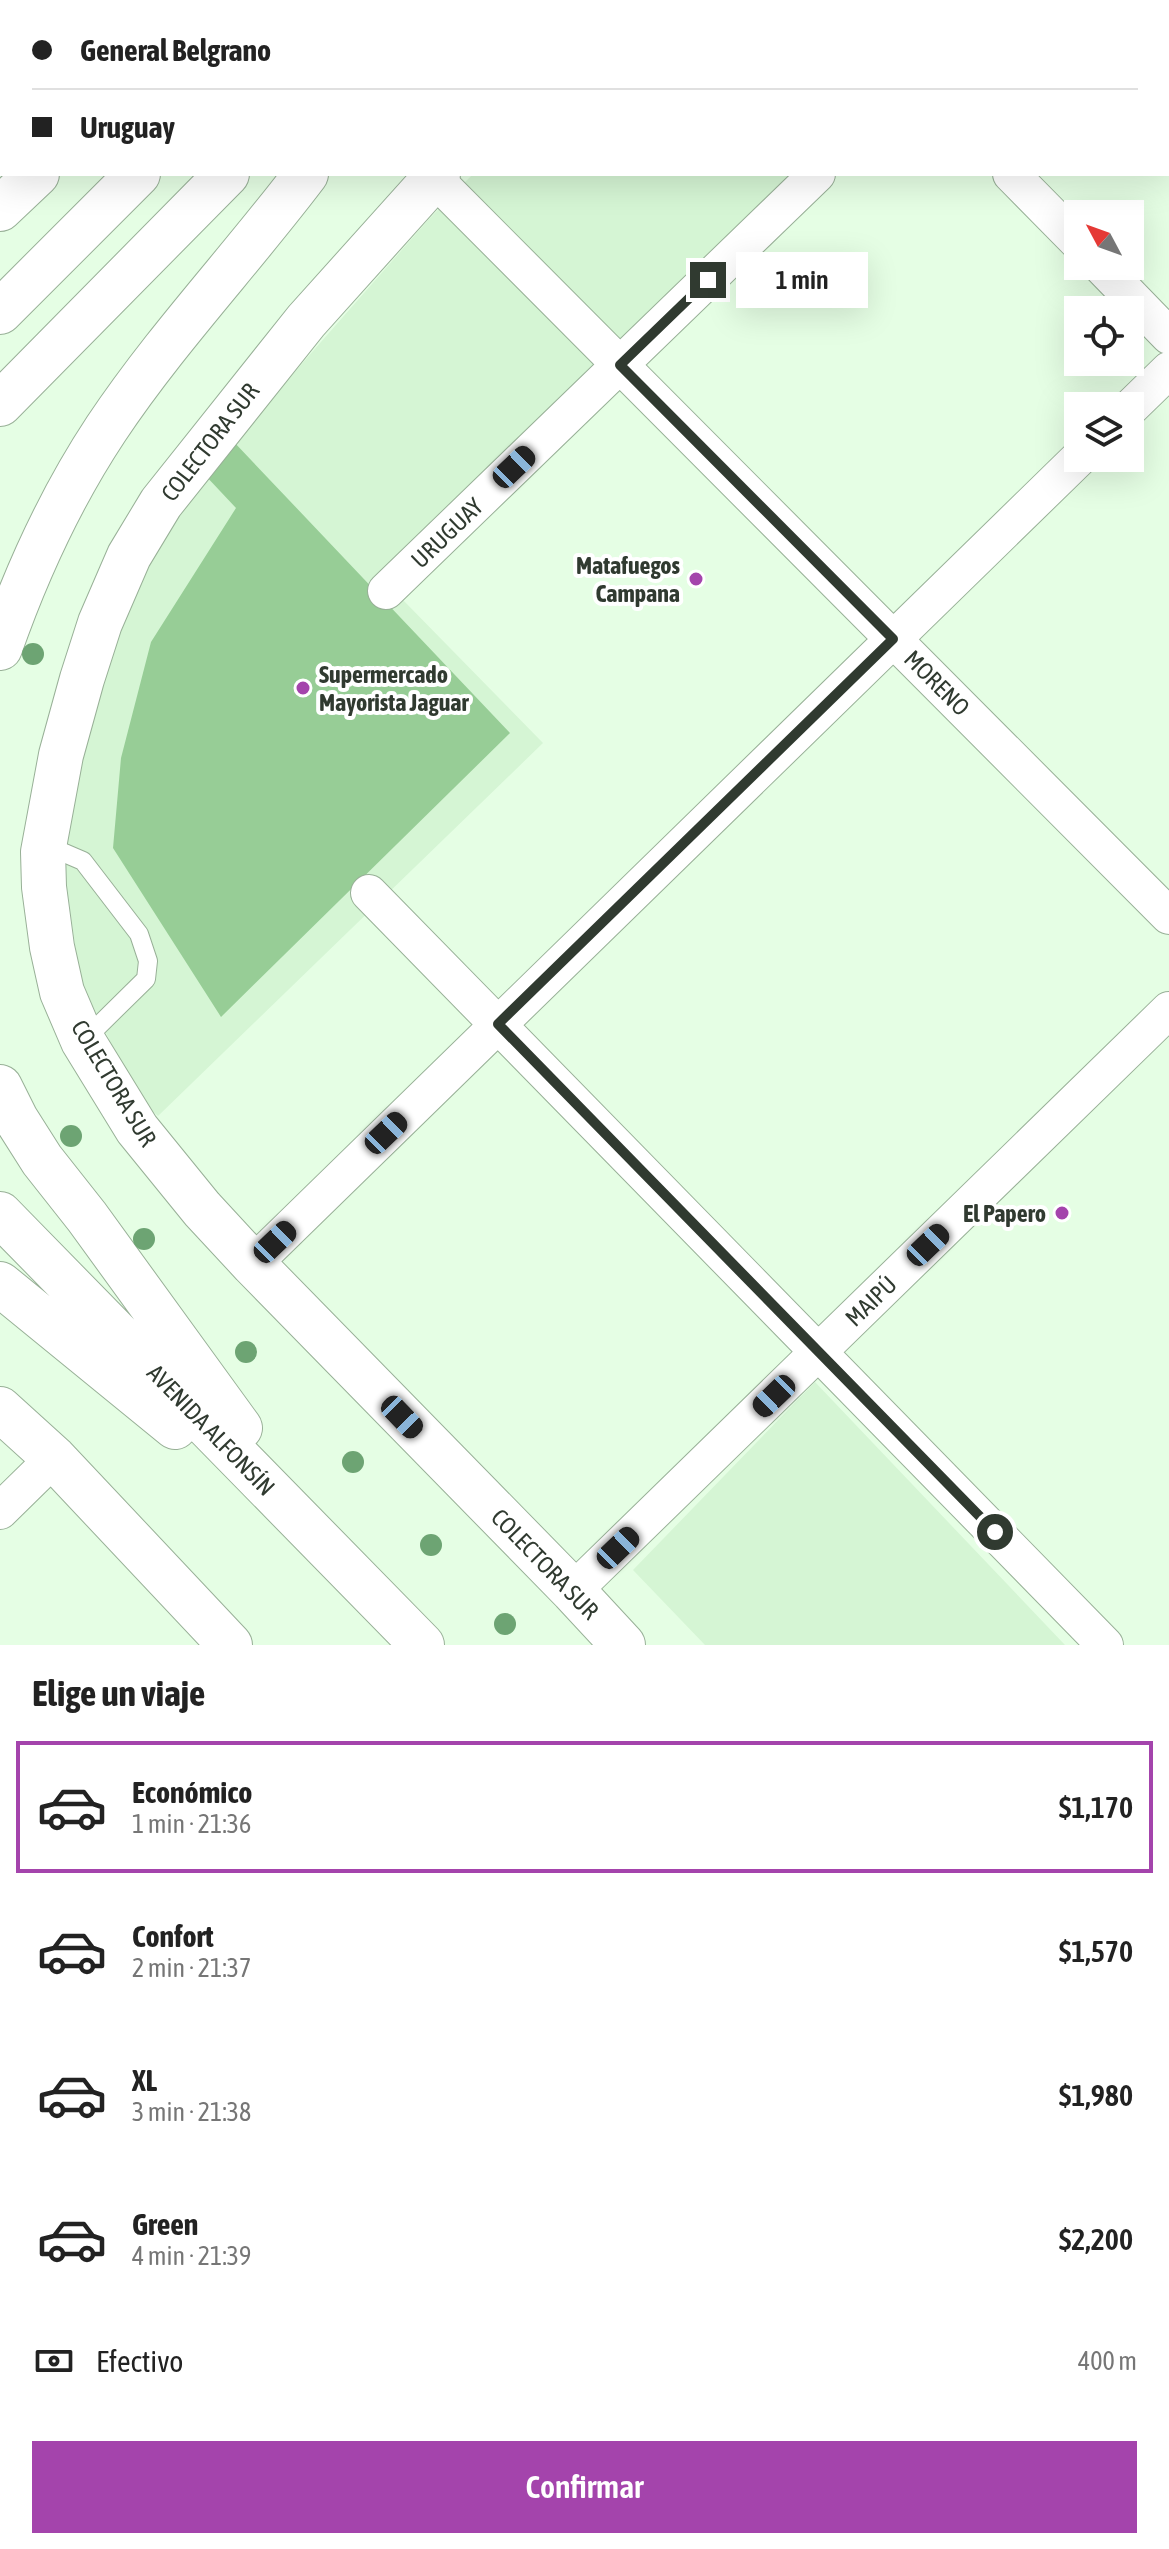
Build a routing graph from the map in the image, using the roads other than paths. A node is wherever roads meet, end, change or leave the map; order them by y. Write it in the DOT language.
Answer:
graph roads {
  1 [pos="35,176"];
  2 [pos="136,176"];
  3 [pos="225,176"];
  4 [pos="304,176"];
  5 [pos="436,176"];
  6 [pos="815,176"];
  7 [pos="1013,176"];
  8 [pos="0,209"];
  9 [pos="1064,228"];
  10 [pos="1115,280"];
  11 [pos="0,312"];
  12 [pos="1169,336"];
  13 [pos="620,365"];
  14 [pos="1169,370"];
  15 [pos="1144,394"];
  16 [pos="0,404"];
  17 [pos="1065,472"];
  18 [pos="386,591"];
  19 [pos="893,639"];
  20 [pos="0,648"];
  21 [pos="43,852"];
  22 [pos="369,893"];
  23 [pos="1169,916"];
  24 [pos="1169,1010"];
  25 [pos="498,1024"];
  26 [pos="83,1041"];
  27 [pos="0,1087"];
  28 [pos="0,1214"];
  29 [pos="253,1264"];
  30 [pos="0,1284"];
  31 [pos="818,1352"];
  32 [pos="0,1409"];
  33 [pos="54,1458"];
  34 [pos="0,1511"];
  35 [pos="328,1549"];
  36 [pos="573,1591"];
  37 [pos="230,1645"];
  38 [pos="422,1645"];
  39 [pos="623,1645"];
  40 [pos="1105,1645"];
  1 -- 8 [label="main road"];
  2 -- 11 [label="main road"];
  3 -- 16 [label="main road"];
  4 -- 20 [label="main road"];
  5 -- 13 [label="street, MORENO"];
  5 -- 21 [label="main road, COLECTORA SUR"];
  6 -- 13 [label="street, URUGUAY"];
  7 -- 9 [label="street"];
  10 -- 12 [label="street"];
  13 -- 18 [label="street, URUGUAY"];
  13 -- 19 [label="street, MORENO"];
  14 -- 15 [label="street"];
  17 -- 19 [label="street"];
  19 -- 23 [label="street, MORENO"];
  19 -- 25 [label="street"];
  21 -- 26 [label="main road, COLECTORA SUR"];
  21 -- 26 [label="lane"];
  22 -- 25 [label="street"];
  24 -- 31 [label="street, MAIPÚ"];
  25 -- 29 [label="street"];
  25 -- 31 [label="street"];
  26 -- 29 [label="main road, COLECTORA SUR"];
  27 -- 35 [label="main road"];
  28 -- 35 [label="main road, AVENIDA ALFONSÍN"];
  29 -- 36 [label="main road, COLECTORA SUR"];
  30 -- 35 [label="main road"];
  31 -- 36 [label="street, MAIPÚ"];
  31 -- 40 [label="street"];
  32 -- 33 [label="main road"];
  33 -- 34 [label="street"];
  33 -- 37 [label="main road"];
  35 -- 38 [label="main road, AVENIDA ALFONSÍN"];
  36 -- 39 [label="main road, COLECTORA SUR"];
}
